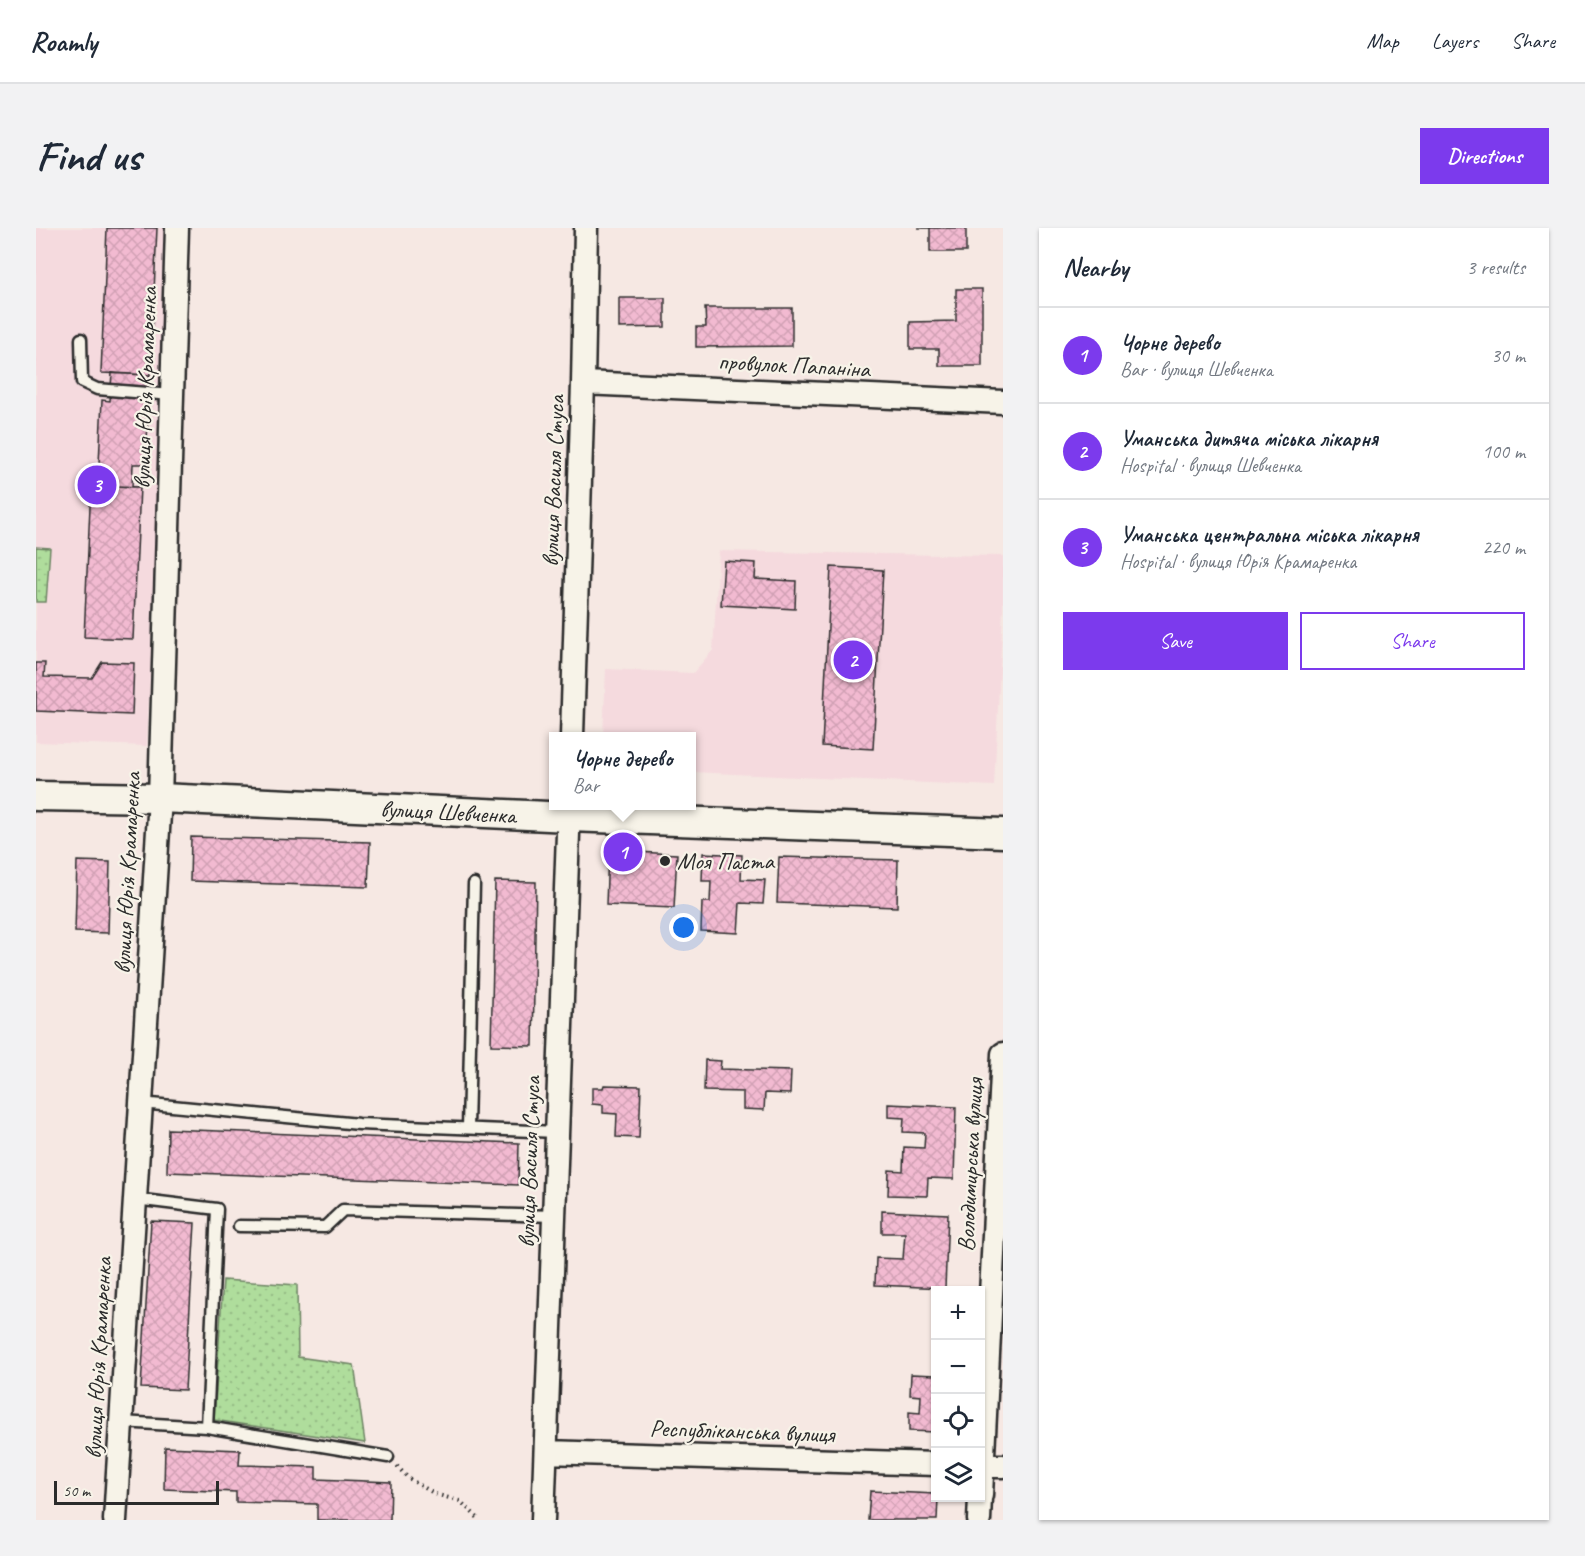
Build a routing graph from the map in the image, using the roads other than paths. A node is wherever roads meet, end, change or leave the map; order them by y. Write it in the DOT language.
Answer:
graph roads {
  1 [pos="177,228"];
  2 [pos="585,228"];
  3 [pos="81,339"];
  4 [pos="584,383"];
  5 [pos="172,395"];
  6 [pos="1003,402"];
  7 [pos="572,732"];
  8 [pos="36,796"];
  9 [pos="160,798"];
  10 [pos="569,811"];
  11 [pos="1003,833"];
  12 [pos="474,884"];
  13 [pos="1003,1054"];
  14 [pos="141,1103"];
  15 [pos="468,1128"];
  16 [pos="557,1132"];
  17 [pos="135,1199"];
  18 [pos="555,1216"];
  19 [pos="239,1226"];
  20 [pos="121,1422"];
  21 [pos="207,1427"];
  22 [pos="546,1452"];
  23 [pos="388,1457"];
  24 [pos="931,1464"];
  25 [pos="988,1466"];
  26 [pos="980,1502"];
  27 [pos="115,1520"];
  28 [pos="543,1520"];
  29 [pos="979,1520"];
  1 -- 5 [label="street, вулиця Юрія Крамаренка"];
  2 -- 4 [label="street, вулиця Василя Стуса"];
  3 -- 5 [label="lane"];
  4 -- 6 [label="street, провулок Папаніна"];
  4 -- 7 [label="street, вулиця Василя Стуса"];
  5 -- 9 [label="street, вулиця Юрія Крамаренка"];
  8 -- 9 [label="street, вулиця Шевченка"];
  9 -- 10 [label="street, вулиця Шевченка"];
  9 -- 14 [label="street, вулиця Юрія Крамаренка"];
  10 -- 11 [label="street, вулиця Шевченка"];
  10 -- 16 [label="street, вулиця Василя Стуса"];
  12 -- 15 [label="lane"];
  13 -- 25 [label="street, Володимирська вулиця"];
  14 -- 15 [label="lane"];
  14 -- 17 [label="street, вулиця Юрія Крамаренка"];
  15 -- 16 [label="lane"];
  16 -- 18 [label="street, вулиця Василя Стуса"];
  17 -- 20 [label="street, вулиця Юрія Крамаренка"];
  17 -- 21 [label="lane"];
  18 -- 19 [label="lane"];
  18 -- 22 [label="street, вулиця Василя Стуса"];
  20 -- 21 [label="lane"];
  20 -- 27 [label="street, вулиця Юрія Крамаренка"];
  21 -- 23 [label="lane"];
  22 -- 24 [label="street, Республіканська вулиця"];
  22 -- 28 [label="street, вулиця Василя Стуса"];
  26 -- 29 [label="street, Володимирська вулиця"];
}
